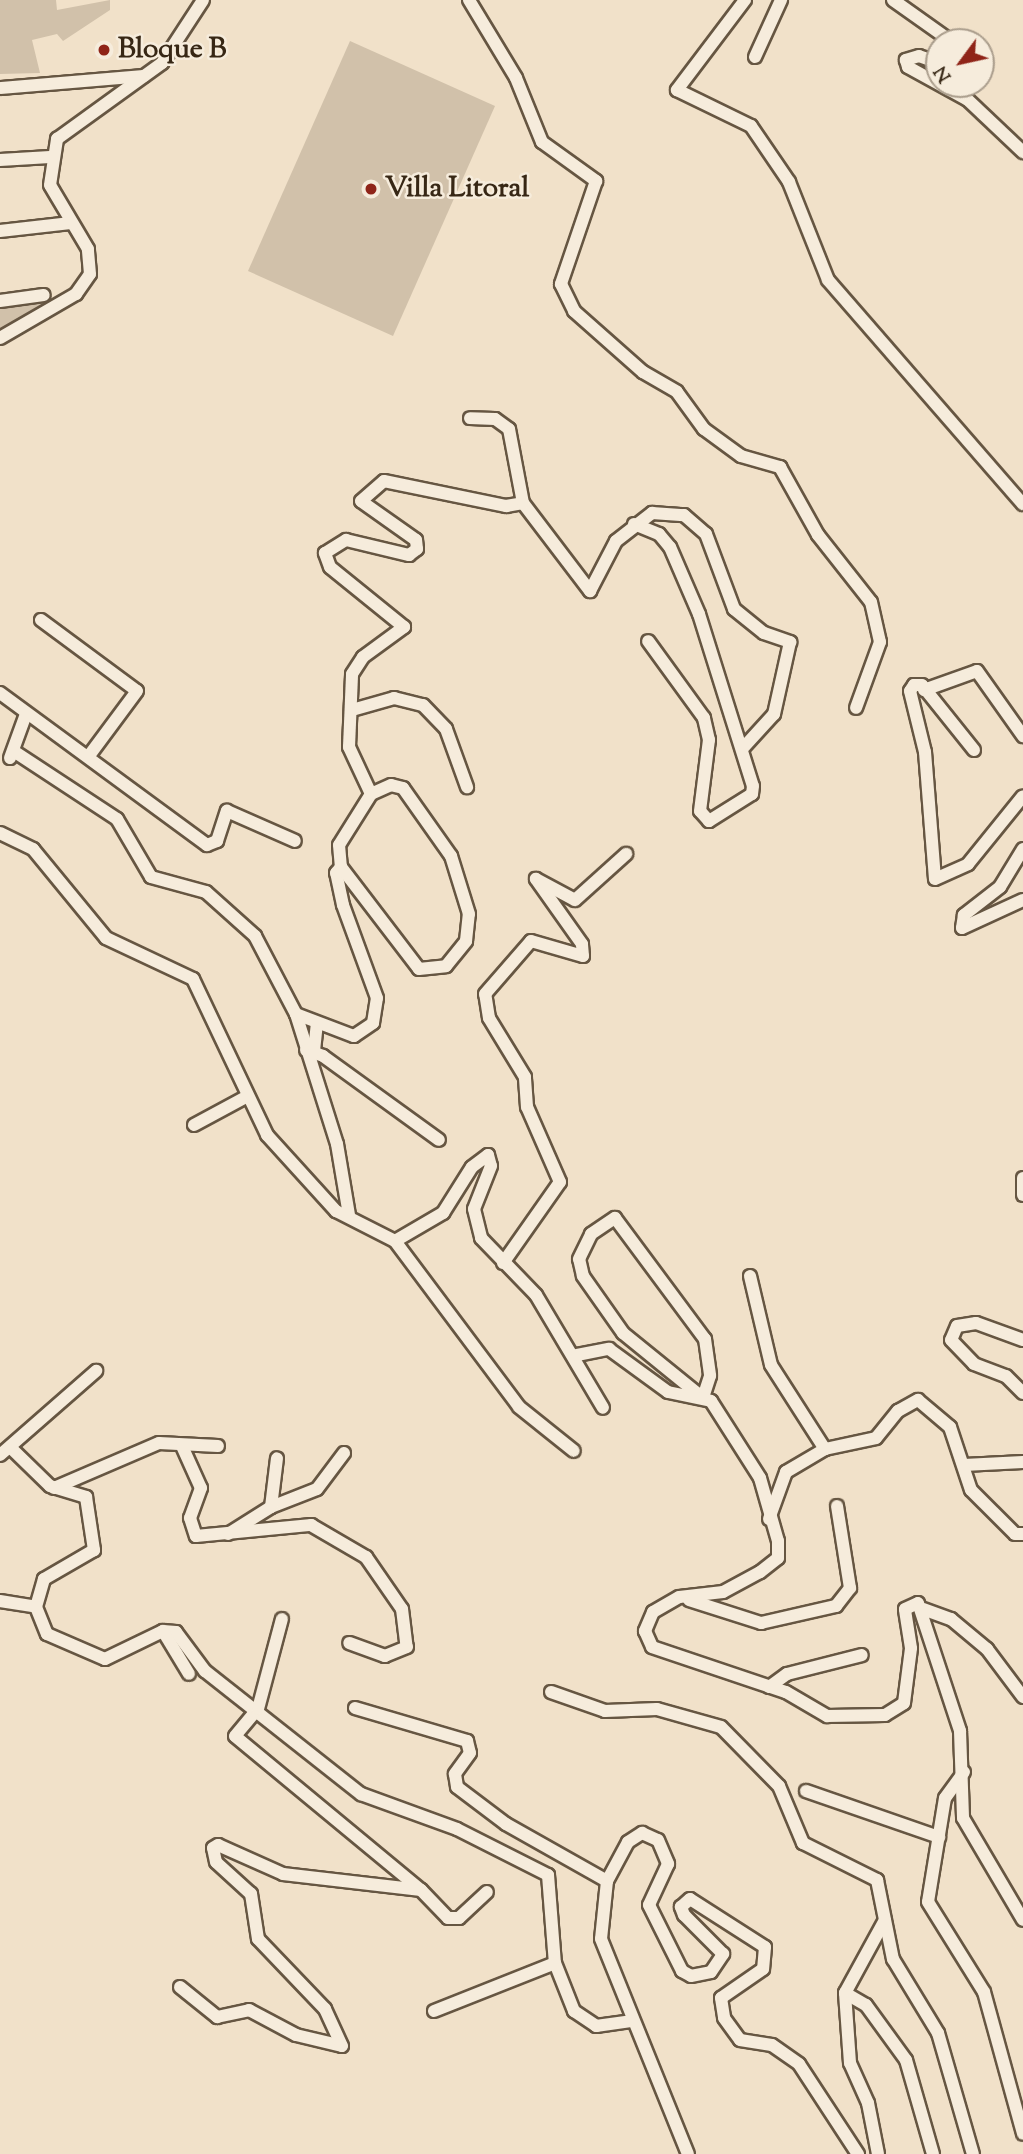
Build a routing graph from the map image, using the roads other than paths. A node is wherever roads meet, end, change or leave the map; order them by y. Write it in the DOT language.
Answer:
graph roads {
  1 [pos="202,0"];
  2 [pos="469,0"];
  3 [pos="745,0"];
  4 [pos="781,0"];
  5 [pos="893,0"];
  6 [pos="932,28"];
  7 [pos="755,57"];
  8 [pos="925,58"];
  9 [pos="144,76"];
  10 [pos="925,76"];
  11 [pos="115,77"];
  12 [pos="0,88"];
  13 [pos="120,97"];
  14 [pos="964,98"];
  15 [pos="1023,152"];
  16 [pos="50,157"];
  17 [pos="0,159"];
  18 [pos="71,223"];
  19 [pos="0,231"];
  20 [pos="44,295"];
  21 [pos="0,300"];
  22 [pos="0,338"];
  23 [pos="470,418"];
  24 [pos="523,503"];
  25 [pos="1023,504"];
  26 [pos="634,524"];
  27 [pos="41,620"];
  28 [pos="648,641"];
  29 [pos="925,690"];
  30 [pos="0,693"];
  31 [pos="856,708"];
  32 [pos="352,710"];
  33 [pos="26,714"];
  34 [pos="1023,736"];
  35 [pos="743,748"];
  36 [pos="974,750"];
  37 [pos="88,757"];
  38 [pos="467,787"];
  39 [pos="371,794"];
  40 [pos="1023,796"];
  41 [pos="0,834"];
  42 [pos="295,841"];
  43 [pos="1023,849"];
  44 [pos="626,854"];
  45 [pos="341,867"];
  46 [pos="1023,901"];
  47 [pos="296,1014"];
  48 [pos="317,1023"];
  49 [pos="310,1051"];
  50 [pos="246,1097"];
  51 [pos="194,1125"];
  52 [pos="439,1140"];
  53 [pos="1023,1178"];
  54 [pos="1023,1195"];
  55 [pos="349,1215"];
  56 [pos="395,1241"];
  57 [pos="503,1263"];
  58 [pos="750,1276"];
  59 [pos="1023,1340"];
  60 [pos="577,1355"];
  61 [pos="96,1371"];
  62 [pos="1023,1392"];
  63 [pos="703,1398"];
  64 [pos="603,1408"];
  65 [pos="182,1446"];
  66 [pos="218,1446"];
  67 [pos="825,1449"];
  68 [pos="574,1451"];
  69 [pos="6,1452"];
  70 [pos="344,1452"];
  71 [pos="277,1458"];
  72 [pos="1023,1462"];
  73 [pos="964,1465"];
  74 [pos="54,1488"];
  75 [pos="837,1506"];
  76 [pos="271,1507"];
  77 [pos="769,1519"];
  78 [pos="1023,1534"];
  79 [pos="227,1536"];
  80 [pos="679,1597"];
  81 [pos="0,1601"];
  82 [pos="36,1607"];
  83 [pos="923,1609"];
  84 [pos="282,1619"];
  85 [pos="163,1630"];
  86 [pos="349,1643"];
  87 [pos="862,1656"];
  88 [pos="189,1674"];
  89 [pos="769,1687"];
  90 [pos="551,1692"];
  91 [pos="1023,1697"];
  92 [pos="355,1708"];
  93 [pos="258,1709"];
  94 [pos="964,1772"];
  95 [pos="806,1791"];
  96 [pos="939,1837"];
  97 [pos="563,1854"];
  98 [pos="548,1875"];
  99 [pos="607,1881"];
  100 [pos="421,1891"];
  101 [pos="488,1892"];
  102 [pos="1022,1915"];
  103 [pos="885,1920"];
  104 [pos="555,1962"];
  105 [pos="180,1987"];
  106 [pos="845,1993"];
  107 [pos="434,2011"];
  108 [pos="633,2021"];
  109 [pos="1023,2134"];
  110 [pos="688,2154"];
  111 [pos="858,2154"];
  112 [pos="878,2154"];
  113 [pos="933,2154"];
  114 [pos="973,2154"];
  1 -- 9 [label="street"];
  2 -- 31 [label="street"];
  3 -- 25 [label="street"];
  4 -- 7 [label="street"];
  5 -- 6 [label="street"];
  8 -- 10 [label="street"];
  9 -- 11 [label="street"];
  9 -- 13 [label="street"];
  11 -- 12 [label="street"];
  11 -- 13 [label="street"];
  13 -- 16 [label="street"];
  14 -- 15 [label="street"];
  16 -- 17 [label="street"];
  16 -- 18 [label="street"];
  18 -- 19 [label="street"];
  18 -- 22 [label="street"];
  20 -- 21 [label="street"];
  23 -- 24 [label="street"];
  24 -- 26 [label="street"];
  24 -- 32 [label="street"];
  26 -- 35 [label="street"];
  26 -- 35 [label="street"];
  27 -- 37 [label="street"];
  28 -- 35 [label="street"];
  29 -- 34 [label="street"];
  29 -- 36 [label="street"];
  29 -- 40 [label="street"];
  30 -- 33 [label="street"];
  32 -- 38 [label="street"];
  32 -- 39 [label="street"];
  33 -- 37 [label="street"];
  33 -- 47 [label="street"];
  37 -- 42 [label="street"];
  39 -- 45 [label="street"];
  39 -- 45 [label="street"];
  41 -- 50 [label="street"];
  43 -- 46 [label="street"];
  44 -- 57 [label="street"];
  45 -- 48 [label="street"];
  47 -- 48 [label="street"];
  47 -- 49 [label="street"];
  48 -- 49 [label="street"];
  49 -- 52 [label="street"];
  49 -- 55 [label="street"];
  50 -- 51 [label="street"];
  50 -- 55 [label="street"];
  53 -- 54 [label="street"];
  55 -- 56 [label="street"];
  56 -- 57 [label="street"];
  56 -- 68 [label="street"];
  57 -- 60 [label="street"];
  58 -- 67 [label="street"];
  59 -- 62 [label="street"];
  60 -- 63 [label="street"];
  60 -- 64 [label="street"];
  61 -- 69 [label="street"];
  63 -- 63 [label="street"];
  63 -- 77 [label="street"];
  65 -- 66 [label="street"];
  65 -- 74 [label="street"];
  65 -- 79 [label="street"];
  67 -- 73 [label="street"];
  67 -- 77 [label="street"];
  69 -- 74 [label="street"];
  70 -- 76 [label="street"];
  71 -- 76 [label="street"];
  72 -- 73 [label="street"];
  73 -- 78 [label="street"];
  74 -- 82 [label="street"];
  75 -- 80 [label="street"];
  76 -- 79 [label="street"];
  77 -- 80 [label="street"];
  79 -- 86 [label="street"];
  80 -- 89 [label="street"];
  81 -- 82 [label="street"];
  82 -- 85 [label="street"];
  83 -- 89 [label="street"];
  83 -- 91 [label="street"];
  83 -- 94 [label="street"];
  84 -- 93 [label="street"];
  85 -- 88 [label="street"];
  85 -- 93 [label="street"];
  87 -- 89 [label="street"];
  90 -- 103 [label="street"];
  92 -- 97 [label="street"];
  93 -- 98 [label="street"];
  93 -- 100 [label="street"];
  94 -- 96 [label="street"];
  94 -- 102 [label="street"];
  95 -- 96 [label="street"];
  96 -- 109 [label="street"];
  97 -- 98 [label="street"];
  97 -- 99 [label="street"];
  98 -- 104 [label="street"];
  99 -- 108 [label="street"];
  99 -- 111 [label="street"];
  100 -- 101 [label="street"];
  100 -- 105 [label="street"];
  103 -- 106 [label="street"];
  103 -- 114 [label="street"];
  104 -- 107 [label="street"];
  104 -- 108 [label="street"];
  106 -- 112 [label="street"];
  106 -- 113 [label="street"];
  108 -- 110 [label="street"];
}
